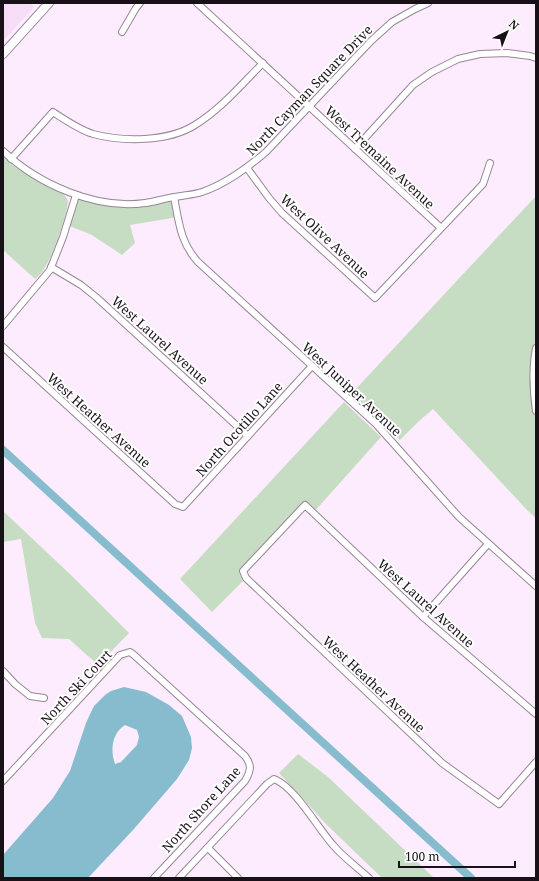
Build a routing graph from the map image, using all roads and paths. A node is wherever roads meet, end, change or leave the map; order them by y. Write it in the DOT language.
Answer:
graph roads {
  1 [pos="49,3"];
  2 [pos="140,3"];
  3 [pos="198,3"];
  4 [pos="428,3"];
  5 [pos="122,32"];
  6 [pos="3,54"];
  7 [pos="536,58"];
  8 [pos="262,63"];
  9 [pos="310,107"];
  10 [pos="355,149"];
  11 [pos="3,151"];
  12 [pos="11,159"];
  13 [pos="490,163"];
  14 [pos="247,168"];
  15 [pos="76,195"];
  16 [pos="174,197"];
  17 [pos="441,228"];
  18 [pos="51,267"];
  19 [pos="3,326"];
  20 [pos="3,347"];
  21 [pos="536,348"];
  22 [pos="312,366"];
  23 [pos="536,411"];
  24 [pos="248,436"];
  25 [pos="305,505"];
  26 [pos="183,507"];
  27 [pos="488,544"];
  28 [pos="536,586"];
  29 [pos="423,616"];
  30 [pos="3,671"];
  31 [pos="44,698"];
  32 [pos="188,704"];
  33 [pos="536,714"];
  34 [pos="536,762"];
  35 [pos="3,781"];
  36 [pos="208,848"];
  37 [pos="154,878"];
  38 [pos="179,878"];
  39 [pos="238,878"];
  40 [pos="369,878"];
  1 -- 6 [label="street"];
  2 -- 5 [label="street"];
  3 -- 8 [label="street, West Tremaine Avenue"];
  4 -- 9 [label="street, North Cayman Square Drive"];
  7 -- 10 [label="street"];
  8 -- 9 [label="street, West Tremaine Avenue"];
  8 -- 12 [label="street"];
  9 -- 10 [label="street, West Tremaine Avenue"];
  9 -- 14 [label="street, North Cayman Square Drive"];
  10 -- 17 [label="street, West Tremaine Avenue"];
  11 -- 12 [label="street, North Cayman Square Drive"];
  12 -- 15 [label="street, North Cayman Square Drive"];
  13 -- 17 [label="street"];
  14 -- 16 [label="street, North Cayman Square Drive"];
  14 -- 17 [label="street, West Olive Avenue"];
  15 -- 16 [label="street, North Cayman Square Drive"];
  15 -- 18 [label="street"];
  16 -- 22 [label="street, West Juniper Avenue"];
  18 -- 19 [label="street"];
  18 -- 24 [label="street, West Laurel Avenue"];
  20 -- 26 [label="street, West Heather Avenue"];
  21 -- 23 [label="street"];
  22 -- 24 [label="street, North Ocotillo Lane"];
  22 -- 27 [label="street, West Juniper Avenue"];
  24 -- 26 [label="street, North Ocotillo Lane"];
  25 -- 29 [label="street, West Laurel Avenue"];
  25 -- 34 [label="street, West Heather Avenue"];
  27 -- 28 [label="street, West Juniper Avenue"];
  27 -- 29 [label="street"];
  29 -- 33 [label="street, West Laurel Avenue"];
  30 -- 31 [label="street"];
  32 -- 35 [label="street, North Ski Court"];
  32 -- 37 [label="street, North Shore Lane"];
  36 -- 38 [label="street"];
  36 -- 39 [label="street"];
  36 -- 40 [label="street"];
}
